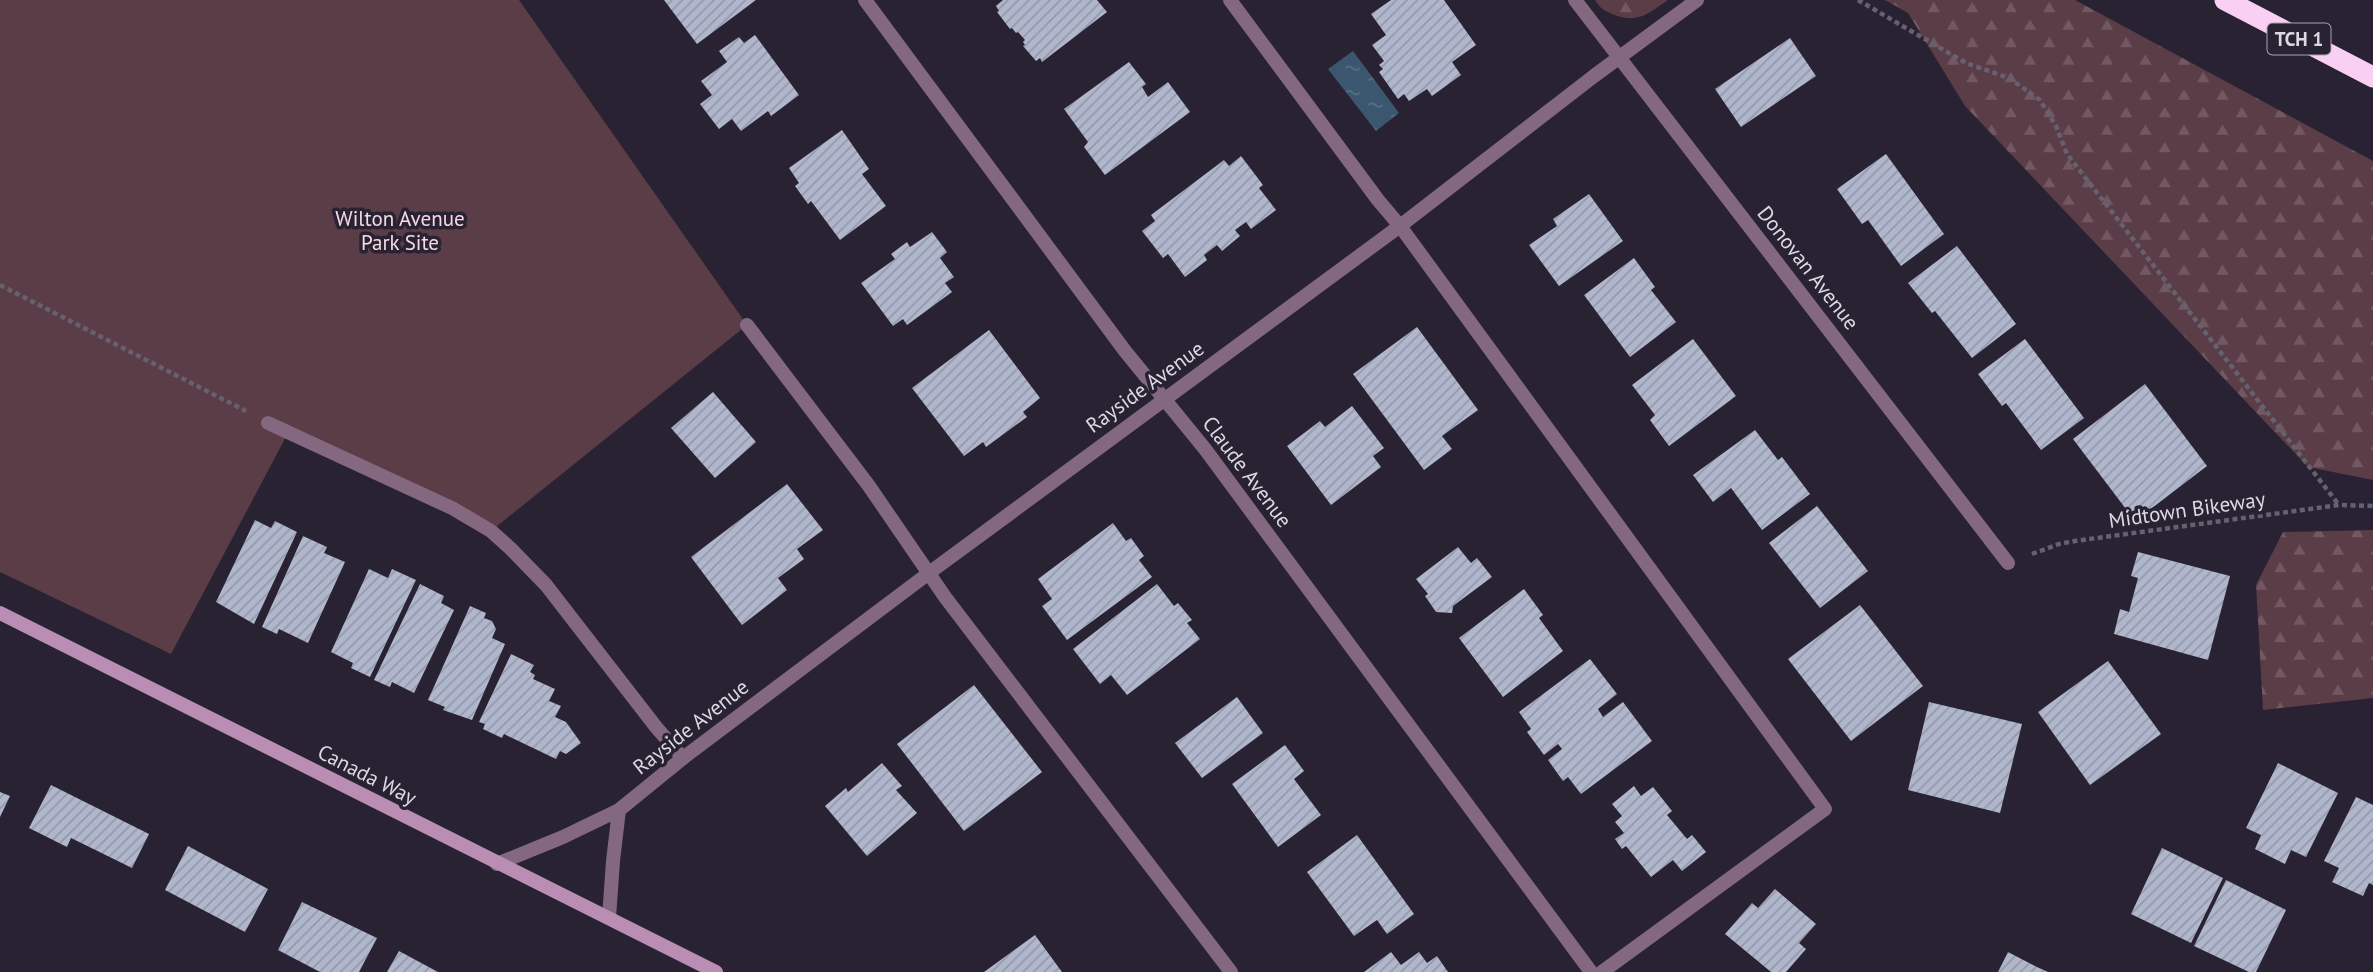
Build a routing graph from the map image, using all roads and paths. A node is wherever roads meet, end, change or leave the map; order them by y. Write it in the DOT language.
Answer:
graph roads {
  1 [pos="865,0"];
  2 [pos="1230,0"];
  3 [pos="1575,0"];
  4 [pos="1697,0"];
  5 [pos="1858,0"];
  6 [pos="2225,0"];
  7 [pos="1619,57"];
  8 [pos="2373,77"];
  9 [pos="1400,226"];
  10 [pos="0,285"];
  11 [pos="747,325"];
  12 [pos="1164,398"];
  13 [pos="268,423"];
  14 [pos="2339,505"];
  15 [pos="2373,506"];
  16 [pos="2008,563"];
  17 [pos="929,573"];
  18 [pos="0,613"];
  19 [pos="683,758"];
  20 [pos="619,810"];
  21 [pos="497,864"];
  22 [pos="609,918"];
  23 [pos="716,972"];
  24 [pos="1231,972"];
  25 [pos="1591,972"];
  26 [pos="1602,972"];
  1 -- 12 [label="street, Claude Avenue"];
  2 -- 9 [label="street"];
  3 -- 7 [label="street, Donovan Avenue"];
  4 -- 7 [label="street, Rayside Avenue"];
  5 -- 14 [label="path"];
  6 -- 8 [label="highway, TCH 1"];
  7 -- 9 [label="street, Rayside Avenue"];
  7 -- 16 [label="street, Donovan Avenue"];
  9 -- 12 [label="street, Rayside Avenue"];
  9 -- 26 [label="street"];
  10 -- 13 [label="path"];
  11 -- 17 [label="street"];
  12 -- 17 [label="street, Rayside Avenue"];
  12 -- 25 [label="street, Claude Avenue"];
  13 -- 19 [label="street"];
  14 -- 15 [label="path, Midtown Bikeway"];
  14 -- 16 [label="path, Midtown Bikeway"];
  17 -- 19 [label="street, Rayside Avenue"];
  17 -- 24 [label="street"];
  18 -- 21 [label="main road, Canada Way"];
  19 -- 20 [label="street, Rayside Avenue"];
  20 -- 21 [label="street, Rayside Avenue"];
  20 -- 22 [label="street"];
  21 -- 22 [label="main road, Canada Way"];
  22 -- 23 [label="main road, Canada Way"];
}
